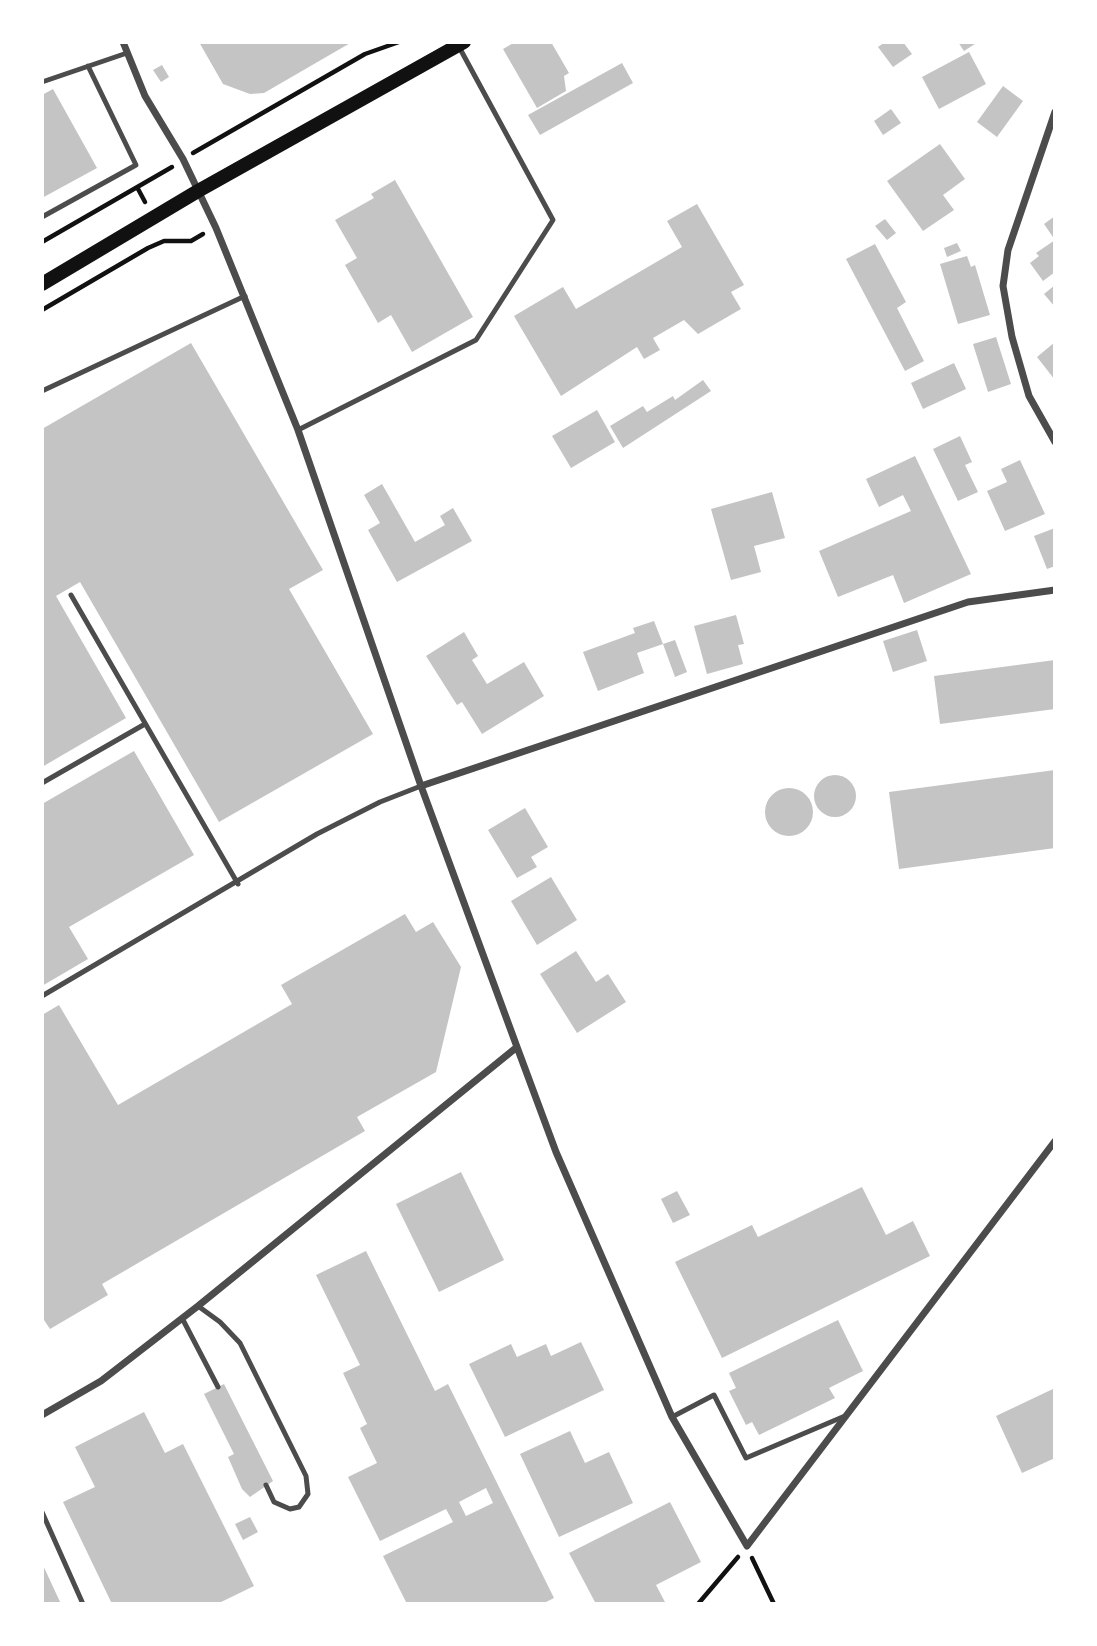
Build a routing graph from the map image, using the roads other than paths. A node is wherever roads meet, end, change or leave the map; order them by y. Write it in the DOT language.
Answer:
graph roads {
  1 [pos="123,42"];
  2 [pos="461,44"];
  3 [pos="127,53"];
  4 [pos="88,66"];
  5 [pos="42,82"];
  6 [pos="1055,112"];
  7 [pos="198,191"];
  8 [pos="42,217"];
  9 [pos="42,284"];
  10 [pos="244,296"];
  11 [pos="42,391"];
  12 [pos="298,430"];
  13 [pos="1055,442"];
  14 [pos="1055,590"];
  15 [pos="71,595"];
  16 [pos="145,724"];
  17 [pos="42,783"];
  18 [pos="421,786"];
  19 [pos="238,884"];
  20 [pos="42,996"];
  21 [pos="517,1047"];
  22 [pos="1055,1141"];
  23 [pos="198,1306"];
  24 [pos="182,1318"];
  25 [pos="218,1387"];
  26 [pos="42,1415"];
  27 [pos="847,1415"];
  28 [pos="672,1417"];
  29 [pos="266,1485"];
  30 [pos="42,1512"];
  31 [pos="83,1604"];
  1 -- 3 [label="street"];
  2 -- 7 [label="main road"];
  2 -- 12 [label="lane"];
  3 -- 4 [label="lane"];
  3 -- 7 [label="street"];
  4 -- 5 [label="lane"];
  4 -- 8 [label="lane"];
  6 -- 13 [label="street"];
  7 -- 9 [label="main road"];
  7 -- 10 [label="street"];
  10 -- 11 [label="lane"];
  10 -- 12 [label="street"];
  12 -- 18 [label="street"];
  14 -- 18 [label="street"];
  15 -- 16 [label="lane"];
  16 -- 17 [label="lane"];
  16 -- 19 [label="lane"];
  18 -- 19 [label="lane"];
  18 -- 21 [label="street"];
  19 -- 20 [label="lane"];
  21 -- 23 [label="street"];
  21 -- 28 [label="street"];
  22 -- 27 [label="street"];
  23 -- 24 [label="street"];
  23 -- 29 [label="lane"];
  24 -- 25 [label="lane"];
  24 -- 26 [label="street"];
  27 -- 28 [label="lane"];
  27 -- 28 [label="street"];
  30 -- 31 [label="lane"];
}
